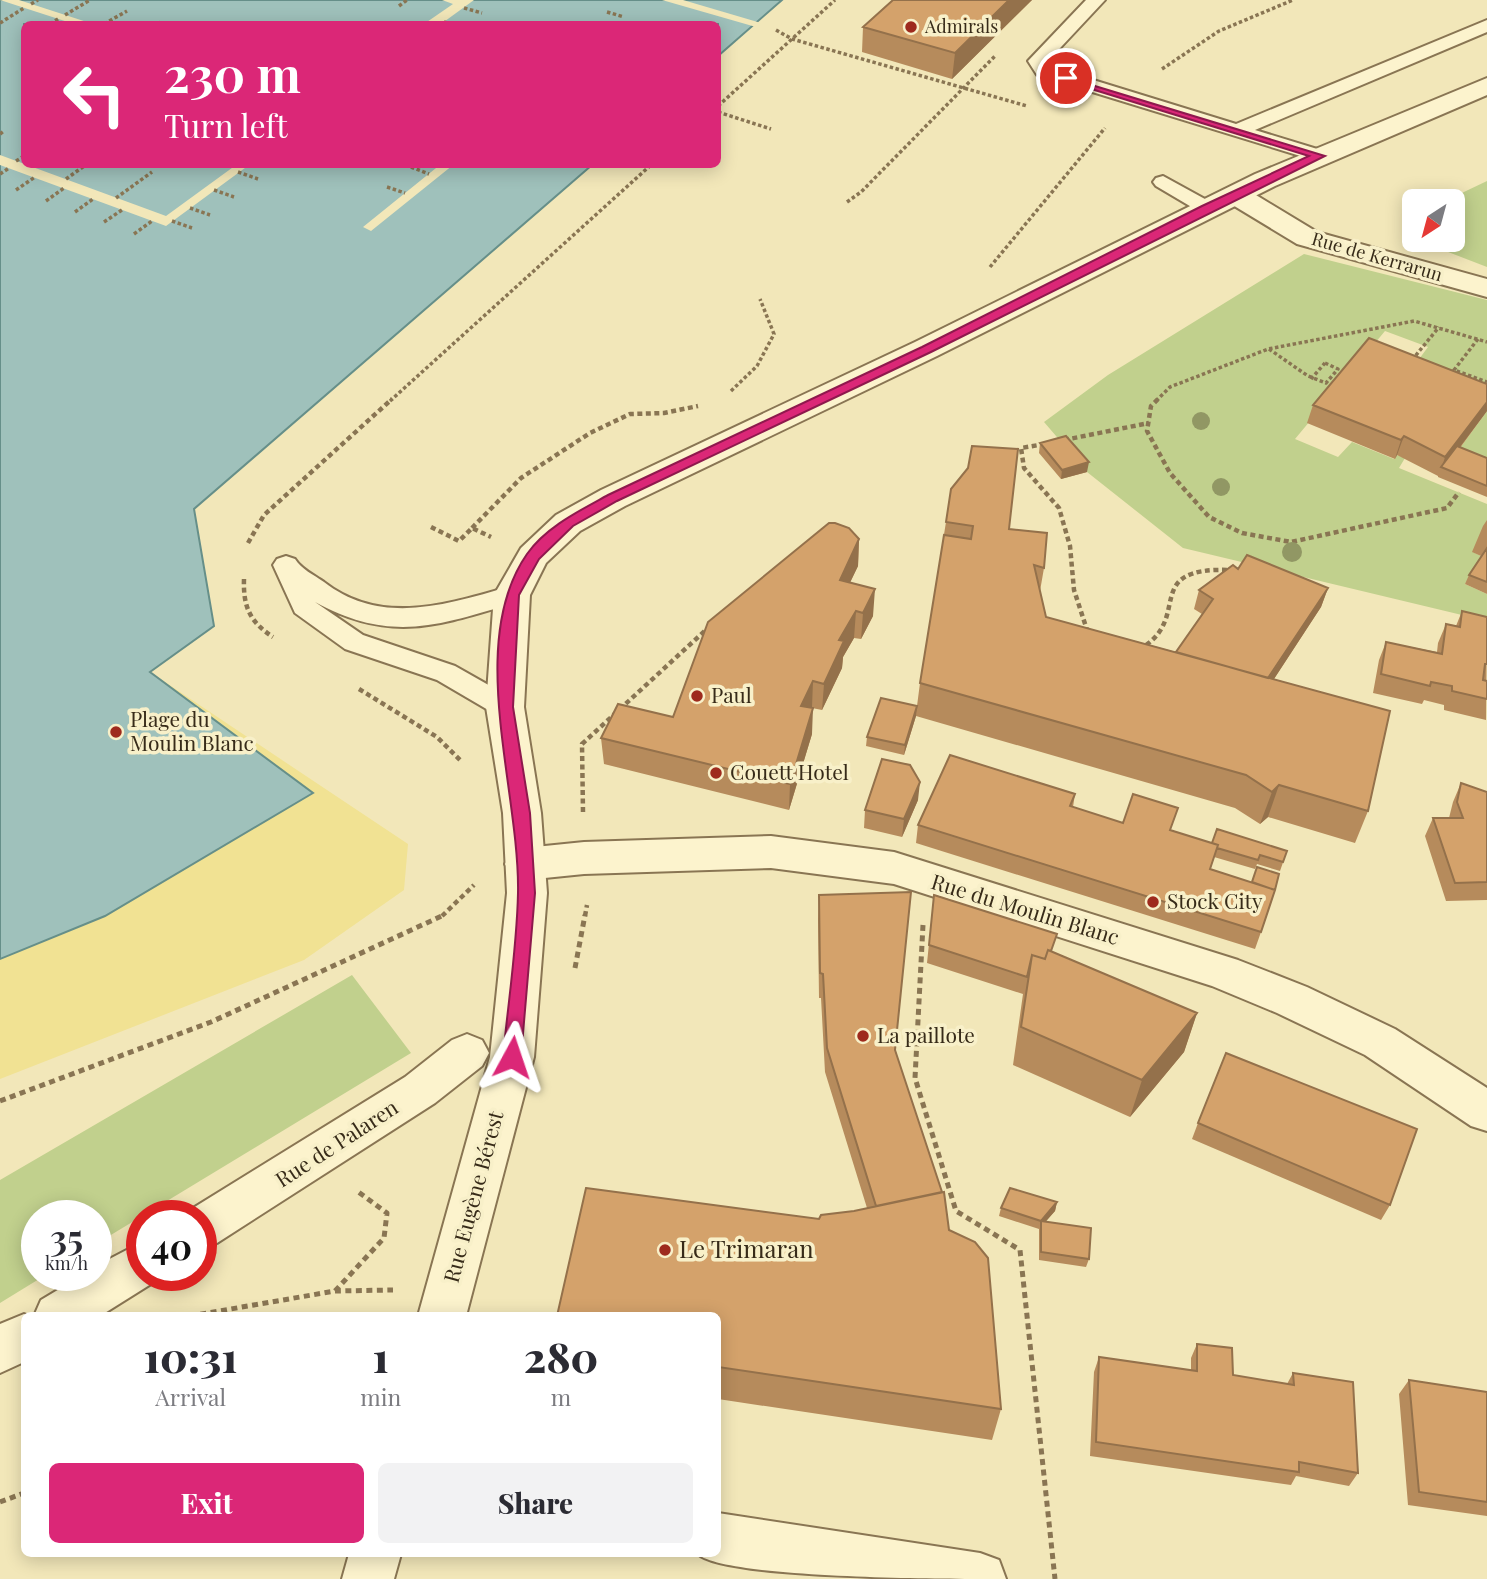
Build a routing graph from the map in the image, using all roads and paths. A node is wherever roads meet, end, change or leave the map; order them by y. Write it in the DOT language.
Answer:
graph roads {
  1 [pos="38,0"];
  2 [pos="90,0"];
  3 [pos="407,0"];
  4 [pos="835,0"];
  5 [pos="1096,0"];
  6 [pos="1293,0"];
  7 [pos="31,4"];
  8 [pos="399,6"];
  9 [pos="24,8"];
  10 [pos="464,8"];
  11 [pos="127,11"];
  12 [pos="607,12"];
  13 [pos="482,13"];
  14 [pos="65,15"];
  15 [pos="624,17"];
  16 [pos="58,19"];
  17 [pos="55,21"];
  18 [pos="109,21"];
  19 [pos="0,23"];
  20 [pos="1487,25"];
  21 [pos="776,30"];
  22 [pos="792,39"];
  23 [pos="999,52"];
  24 [pos="1487,86"];
  25 [pos="1133,99"];
  26 [pos="721,103"];
  27 [pos="721,113"];
  28 [pos="771,129"];
  29 [pos="1238,130"];
  30 [pos="1320,156"];
  31 [pos="21,158"];
  32 [pos="16,161"];
  33 [pos="9,168"];
  34 [pos="81,168"];
  35 [pos="414,168"];
  36 [pos="152,172"];
  37 [pos="238,172"];
  38 [pos="0,174"];
  39 [pos="429,174"];
  40 [pos="35,177"];
  41 [pos="66,179"];
  42 [pos="258,179"];
  43 [pos="1163,182"];
  44 [pos="387,187"];
  45 [pos="64,188"];
  46 [pos="16,190"];
  47 [pos="214,190"];
  48 [pos="405,193"];
  49 [pos="1236,194"];
  50 [pos="234,197"];
  51 [pos="116,198"];
  52 [pos="93,199"];
  53 [pos="46,201"];
  54 [pos="847,202"];
  55 [pos="190,208"];
  56 [pos="1206,208"];
  57 [pos="122,210"];
  58 [pos="75,212"];
  59 [pos="209,215"];
  60 [pos="152,221"];
  61 [pos="172,221"];
  62 [pos="104,222"];
  63 [pos="192,228"];
  64 [pos="134,234"];
  65 [pos="987,272"];
  66 [pos="1487,288"];
  67 [pos="760,299"];
  68 [pos="1439,327"];
  69 [pos="1478,339"];
  70 [pos="1487,342"];
  71 [pos="1268,349"];
  72 [pos="1409,363"];
  73 [pos="1464,373"];
  74 [pos="1459,379"];
  75 [pos="1487,382"];
  76 [pos="1336,389"];
  77 [pos="728,394"];
  78 [pos="702,405"];
  79 [pos="1149,423"];
  80 [pos="1060,440"];
  81 [pos="1047,443"];
  82 [pos="1459,492"];
  83 [pos="431,527"];
  84 [pos="472,528"];
  85 [pos="533,556"];
  86 [pos="1238,571"];
  87 [pos="512,595"];
  88 [pos="716,620"];
  89 [pos="1096,638"];
  90 [pos="1138,645"];
  91 [pos="505,707"];
  92 [pos="584,858"];
  93 [pos="525,864"];
  94 [pos="925,878"];
  95 [pos="478,881"];
  96 [pos="467,1053"];
  97 [pos="0,1101"];
  98 [pos="1487,1112"];
  99 [pos="273,1185"];
  100 [pos="217,1218"];
  101 [pos="126,1274"];
  102 [pos="335,1291"];
  103 [pos="445,1303"];
  104 [pos="64,1312"];
  105 [pos="213,1312"];
  106 [pos="21,1339"];
  107 [pos="0,1350"];
  108 [pos="21,1494"];
  109 [pos="0,1502"];
  110 [pos="721,1539"];
  111 [pos="374,1557"];
  112 [pos="368,1579"];
  113 [pos="980,1579"];
  114 [pos="1055,1579"];
  1 -- 7 [label="path"];
  2 -- 14 [label="path"];
  3 -- 8 [label="path"];
  4 -- 22 [label="path"];
  5 -- 25 [label="lane"];
  6 -- 25 [label="path"];
  9 -- 19 [label="path"];
  10 -- 13 [label="path"];
  11 -- 18 [label="path"];
  12 -- 15 [label="path"];
  16 -- 17 [label="path"];
  20 -- 29 [label="lane"];
  21 -- 22 [label="path"];
  22 -- 26 [label="path"];
  23 -- 54 [label="path"];
  24 -- 30 [label="street, Rue Eugène Bérest"];
  25 -- 29 [label="lane"];
  25 -- 65 [label="path"];
  27 -- 28 [label="path"];
  29 -- 30 [label="lane"];
  30 -- 49 [label="street, Rue Eugène Bérest"];
  31 -- 32 [label="path"];
  33 -- 38 [label="path"];
  34 -- 41 [label="path"];
  35 -- 39 [label="path"];
  36 -- 51 [label="path"];
  37 -- 42 [label="path"];
  40 -- 46 [label="path"];
  43 -- 56 [label="lane"];
  44 -- 48 [label="path"];
  45 -- 53 [label="path"];
  47 -- 50 [label="path"];
  49 -- 56 [label="street, Rue Eugène Bérest"];
  49 -- 66 [label="street, Rue de Kerrarun"];
  52 -- 58 [label="path"];
  55 -- 59 [label="path"];
  56 -- 85 [label="street, Rue Eugène Bérest"];
  57 -- 62 [label="path"];
  60 -- 64 [label="path"];
  61 -- 63 [label="path"];
  67 -- 77 [label="path"];
  68 -- 69 [label="path"];
  68 -- 71 [label="path"];
  68 -- 72 [label="path"];
  69 -- 70 [label="path"];
  69 -- 73 [label="path"];
  71 -- 76 [label="path, bridge"];
  71 -- 79 [label="path"];
  73 -- 74 [label="path"];
  73 -- 75 [label="path"];
  78 -- 84 [label="path"];
  79 -- 80 [label="path"];
  79 -- 82 [label="path"];
  81 -- 89 [label="path"];
  83 -- 84 [label="path"];
  84 -- 85 [label="path"];
  85 -- 87 [label="street, Rue Eugène Bérest"];
  86 -- 90 [label="path"];
  87 -- 91 [label="street, Rue Eugène Bérest"];
  87 -- 91 [label="lane"];
  88 -- 92 [label="path"];
  91 -- 93 [label="street, Rue Eugène Bérest"];
  92 -- 93 [label="street, Rue du Moulin Blanc"];
  92 -- 94 [label="street, Rue du Moulin Blanc"];
  93 -- 103 [label="street, Rue Eugène Bérest"];
  94 -- 98 [label="street, Rue du Moulin Blanc"];
  94 -- 114 [label="path"];
  95 -- 97 [label="path"];
  96 -- 99 [label="street, Rue de Palaren"];
  99 -- 100 [label="street, Rue de Palaren"];
  99 -- 102 [label="path"];
  101 -- 104 [label="street"];
  102 -- 103 [label="path"];
  102 -- 105 [label="path"];
  106 -- 107 [label="street"];
  108 -- 109 [label="path"];
  110 -- 113 [label="street"];
  111 -- 112 [label="street"];
}
